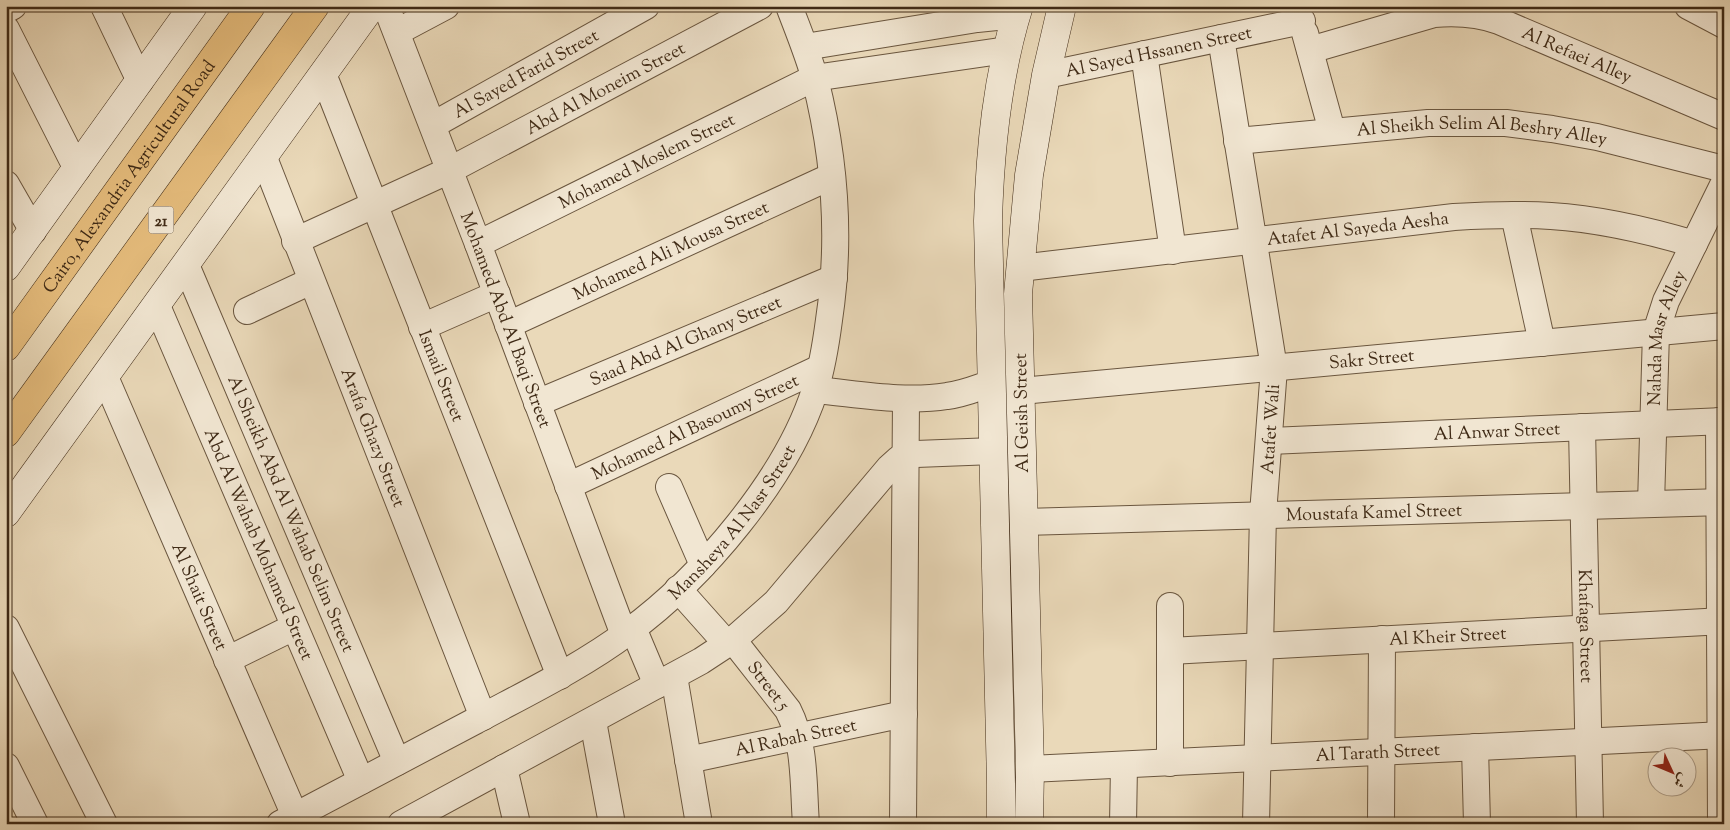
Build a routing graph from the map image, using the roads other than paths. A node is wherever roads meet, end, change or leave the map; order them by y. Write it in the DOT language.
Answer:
graph roads {
  1 [pos="14,6"];
  2 [pos="104,6"];
  3 [pos="193,6"];
  4 [pos="251,6"];
  5 [pos="315,6"];
  6 [pos="372,6"];
  7 [pos="386,6"];
  8 [pos="446,6"];
  9 [pos="646,6"];
  10 [pos="760,6"];
  11 [pos="789,6"];
  12 [pos="1062,6"];
  13 [pos="1688,6"];
  14 [pos="6,10"];
  15 [pos="1017,11"];
  16 [pos="973,13"];
  17 [pos="1300,14"];
  18 [pos="1724,25"];
  19 [pos="6,29"];
  20 [pos="397,32"];
  21 [pos="1221,38"];
  22 [pos="805,47"];
  23 [pos="1007,50"];
  24 [pos="1310,50"];
  25 [pos="1144,54"];
  26 [pos="323,74"];
  27 [pos="1046,75"];
  28 [pos="814,78"];
  29 [pos="140,81"];
  30 [pos="1724,117"];
  31 [pos="433,124"];
  32 [pos="1332,131"];
  33 [pos="1237,141"];
  34 [pos="264,158"];
  35 [pos="77,169"];
  36 [pos="1724,169"];
  37 [pos="450,170"];
  38 [pos="832,176"];
  39 [pos="1724,183"];
  40 [pos="6,184"];
  41 [pos="374,205"];
  42 [pos="1514,215"];
  43 [pos="33,231"];
  44 [pos="295,241"];
  45 [pos="1254,241"];
  46 [pos="478,244"];
  47 [pos="1694,244"];
  48 [pos="1173,251"];
  49 [pos="186,265"];
  50 [pos="6,267"];
  51 [pos="1020,268"];
  52 [pos="834,278"];
  53 [pos="310,281"];
  54 [pos="497,294"];
  55 [pos="157,306"];
  56 [pos="247,311"];
  57 [pos="508,325"];
  58 [pos="1724,326"];
  59 [pos="422,327"];
  60 [pos="1656,332"];
  61 [pos="1542,343"];
  62 [pos="6,348"];
  63 [pos="1274,368"];
  64 [pos="105,377"];
  65 [pos="818,379"];
  66 [pos="992,383"];
  67 [pos="1021,391"];
  68 [pos="906,399"];
  69 [pos="537,403"];
  70 [pos="1721,421"];
  71 [pos="1654,424"];
  72 [pos="1582,427"];
  73 [pos="6,432"];
  74 [pos="1269,441"];
  75 [pos="1022,450"];
  76 [pos="994,451"];
  77 [pos="905,456"];
  78 [pos="568,486"];
  79 [pos="670,487"];
  80 [pos="1722,502"];
  81 [pos="1652,504"];
  82 [pos="1583,506"];
  83 [pos="6,513"];
  84 [pos="1263,514"];
  85 [pos="1024,522"];
  86 [pos="703,565"];
  87 [pos="678,589"];
  88 [pos="1170,606"];
  89 [pos="1722,621"];
  90 [pos="294,626"];
  91 [pos="6,628"];
  92 [pos="1586,628"];
  93 [pos="628,631"];
  94 [pos="1382,639"];
  95 [pos="730,642"];
  96 [pos="1260,646"];
  97 [pos="1170,651"];
  98 [pos="227,660"];
  99 [pos="560,676"];
  100 [pos="666,681"];
  101 [pos="904,714"];
  102 [pos="483,717"];
  103 [pos="593,721"];
  104 [pos="1722,735"];
  105 [pos="799,736"];
  106 [pos="1588,742"];
  107 [pos="1475,747"];
  108 [pos="1381,752"];
  109 [pos="1257,758"];
  110 [pos="688,760"];
  111 [pos="397,762"];
  112 [pos="1170,763"];
  113 [pos="1124,765"];
  114 [pos="6,766"];
  115 [pos="504,768"];
  116 [pos="1030,769"];
  117 [pos="361,781"];
  118 [pos="287,820"];
  119 [pos="406,822"];
  120 [pos="35,824"];
  121 [pos="104,824"];
  122 [pos="517,824"];
  123 [pos="612,824"];
  124 [pos="699,824"];
  125 [pos="806,824"];
  126 [pos="903,824"];
  127 [pos="1001,824"];
  128 [pos="1029,824"];
  129 [pos="1123,824"];
  130 [pos="1256,824"];
  131 [pos="1381,824"];
  132 [pos="1477,824"];
  133 [pos="1590,824"];
  134 [pos="1721,824"];
  1 -- 14 [label="street"];
  2 -- 29 [label="street"];
  3 -- 29 [label="main road"];
  4 -- 62 [label="highway, Cairo, Alexandria Agricultural Road"];
  5 -- 73 [label="highway, 21"];
  6 -- 26 [label="main road"];
  7 -- 20 [label="street, Mohamed Abd Al Baqi Street"];
  8 -- 20 [label="street"];
  9 -- 31 [label="street, Al Sayed Farid Street"];
  10 -- 37 [label="street, Abd Al Moneim Street"];
  11 -- 22 [label="street, Mansheya Al Nasr Street"];
  12 -- 27 [label="main road, Al Geish Street"];
  13 -- 18 [label="street"];
  15 -- 16 [label="street"];
  15 -- 23 [label="main road, Al Geish Street"];
  16 -- 22 [label="street"];
  17 -- 21 [label="street, Al Sayed Hssanen Street"];
  17 -- 24 [label="street"];
  19 -- 35 [label="street"];
  20 -- 31 [label="street, Mohamed Abd Al Baqi Street"];
  21 -- 25 [label="street, Al Sayed Hssanen Street"];
  21 -- 33 [label="street, Atafet Wali"];
  22 -- 28 [label="street, Mansheya Al Nasr Street"];
  23 -- 28 [label="street, Mohamed Moslem Street"];
  23 -- 66 [label="main road, Al Geish Street"];
  24 -- 30 [label="street, Al Refaei Alley"];
  24 -- 32 [label="street"];
  25 -- 27 [label="street, Al Sayed Hssanen Street"];
  25 -- 48 [label="street"];
  26 -- 34 [label="main road"];
  26 -- 41 [label="street, Ismail Street"];
  27 -- 51 [label="main road, Al Geish Street"];
  28 -- 38 [label="street, Mansheya Al Nasr Street"];
  28 -- 46 [label="street, Mohamed Moslem Street"];
  29 -- 35 [label="main road"];
  31 -- 37 [label="street, Mohamed Abd Al Baqi Street"];
  32 -- 33 [label="street, Al Sheikh Selim Al Beshry Alley"];
  32 -- 36 [label="street, Al Sheikh Selim Al Beshry Alley"];
  33 -- 45 [label="street, Atafet Wali"];
  34 -- 44 [label="street, Arafa Ghazy Street"];
  34 -- 49 [label="main road"];
  35 -- 43 [label="main road"];
  37 -- 41 [label="street, Abd Al Moneim Street"];
  37 -- 46 [label="street, Mohamed Abd Al Baqi Street"];
  38 -- 52 [label="street, Mansheya Al Nasr Street"];
  38 -- 57 [label="street, Mohamed Ali Mousa Street"];
  39 -- 47 [label="street, Nahda Masr Alley"];
  40 -- 43 [label="street"];
  41 -- 44 [label="street, Abd Al Moneim Street"];
  41 -- 59 [label="street, Ismail Street"];
  42 -- 45 [label="street, Atafet Al Sayeda Aesha"];
  42 -- 47 [label="street, Atafet Al Sayeda Aesha"];
  42 -- 61 [label="street"];
  43 -- 50 [label="main road"];
  44 -- 53 [label="street, Arafa Ghazy Street"];
  45 -- 48 [label="street, Atafet Al Sayeda Aesha"];
  45 -- 63 [label="street, Atafet Wali"];
  46 -- 54 [label="street, Mohamed Abd Al Baqi Street"];
  47 -- 60 [label="street, Nahda Masr Alley"];
  48 -- 51 [label="street, Atafet Al Sayeda Aesha"];
  49 -- 55 [label="main road"];
  49 -- 111 [label="street, Al Sheikh Abd Al Wahab Selim Street"];
  51 -- 67 [label="main road, Al Geish Street"];
  52 -- 65 [label="street, Mansheya Al Nasr Street"];
  52 -- 69 [label="street, Saad Abd Al Ghany Street"];
  53 -- 56 [label="street"];
  53 -- 102 [label="street, Arafa Ghazy Street"];
  54 -- 57 [label="street, Mohamed Abd Al Baqi Street"];
  54 -- 59 [label="street"];
  55 -- 64 [label="main road"];
  55 -- 90 [label="street, Abd Al Wahab Mohamed Street"];
  57 -- 69 [label="street, Mohamed Abd Al Baqi Street"];
  58 -- 60 [label="street, Sakr Street"];
  59 -- 99 [label="street, Ismail Street"];
  60 -- 61 [label="street, Sakr Street"];
  60 -- 71 [label="street, Nahda Masr Alley"];
  61 -- 63 [label="street, Sakr Street"];
  63 -- 67 [label="street, Sakr Street"];
  63 -- 74 [label="street, Atafet Wali"];
  64 -- 83 [label="main road"];
  64 -- 98 [label="street, Al Shait Street"];
  65 -- 68 [label="street"];
  65 -- 78 [label="street, Mohamed Al Basoumy Street"];
  65 -- 86 [label="street, Mansheya Al Nasr Street"];
  66 -- 68 [label="street"];
  66 -- 76 [label="main road, Al Geish Street"];
  67 -- 75 [label="main road, Al Geish Street"];
  68 -- 77 [label="street"];
  69 -- 78 [label="street, Mohamed Abd Al Baqi Street"];
  70 -- 71 [label="street, Al Anwar Street"];
  70 -- 80 [label="street"];
  71 -- 72 [label="street, Al Anwar Street"];
  71 -- 81 [label="street, Nahda Masr Alley"];
  72 -- 74 [label="street, Al Anwar Street"];
  72 -- 82 [label="street, Khafaga Street"];
  74 -- 84 [label="street, Atafet Wali"];
  75 -- 76 [label="main road"];
  75 -- 85 [label="main road, Al Geish Street"];
  76 -- 77 [label="street"];
  76 -- 127 [label="main road, Al Geish Street"];
  77 -- 95 [label="street"];
  77 -- 101 [label="street"];
  78 -- 93 [label="street, Mohamed Abd Al Baqi Street"];
  79 -- 86 [label="street"];
  80 -- 81 [label="street, Moustafa Kamel Street"];
  80 -- 89 [label="street"];
  81 -- 82 [label="street, Moustafa Kamel Street"];
  82 -- 84 [label="street, Moustafa Kamel Street"];
  82 -- 92 [label="street, Khafaga Street"];
  84 -- 85 [label="street, Moustafa Kamel Street"];
  84 -- 96 [label="street, Atafet Wali"];
  85 -- 116 [label="main road, Al Geish Street"];
  86 -- 87 [label="street, Mansheya Al Nasr Street"];
  87 -- 93 [label="street, Mansheya Al Nasr Street"];
  87 -- 95 [label="street, Street 5"];
  88 -- 97 [label="street"];
  89 -- 92 [label="street, Al Kheir Street"];
  89 -- 104 [label="street"];
  90 -- 98 [label="street"];
  90 -- 117 [label="street, Abd Al Wahab Mohamed Street"];
  91 -- 121 [label="street"];
  92 -- 94 [label="street, Al Kheir Street"];
  92 -- 106 [label="street, Khafaga Street"];
  93 -- 99 [label="street, Mansheya Al Nasr Street"];
  93 -- 100 [label="street, Mohamed Abd Al Baqi Street"];
  94 -- 96 [label="street, Al Kheir Street"];
  94 -- 108 [label="street"];
  95 -- 100 [label="street"];
  95 -- 105 [label="street, Street 5"];
  96 -- 97 [label="street, Al Kheir Street"];
  96 -- 109 [label="street, Atafet Wali"];
  97 -- 112 [label="street"];
  98 -- 118 [label="street, Al Shait Street"];
  99 -- 102 [label="street, Mansheya Al Nasr Street"];
  100 -- 103 [label="street"];
  100 -- 110 [label="street, Mohamed Abd Al Baqi Street"];
  101 -- 105 [label="street, Al Rabah Street"];
  101 -- 126 [label="street"];
  102 -- 111 [label="street, Mansheya Al Nasr Street"];
  103 -- 115 [label="street"];
  103 -- 123 [label="street"];
  104 -- 106 [label="street, Al Tarath Street"];
  104 -- 134 [label="street"];
  105 -- 110 [label="street, Al Rabah Street"];
  105 -- 125 [label="street, Street 5"];
  106 -- 107 [label="street, Al Tarath Street"];
  106 -- 133 [label="street, Khafaga Street"];
  107 -- 108 [label="street, Al Tarath Street"];
  107 -- 132 [label="street"];
  108 -- 109 [label="street, Al Tarath Street"];
  108 -- 131 [label="street"];
  109 -- 112 [label="street, Al Tarath Street"];
  109 -- 130 [label="street, Atafet Wali"];
  110 -- 124 [label="street, Mohamed Abd Al Baqi Street"];
  111 -- 117 [label="street, Mansheya Al Nasr Street"];
  112 -- 113 [label="street, Al Tarath Street"];
  113 -- 116 [label="street, Al Tarath Street"];
  113 -- 129 [label="street"];
  114 -- 120 [label="street"];
  115 -- 119 [label="street"];
  115 -- 122 [label="street"];
  116 -- 128 [label="main road, Al Geish Street"];
  117 -- 118 [label="street, Mansheya Al Nasr Street"];
}
